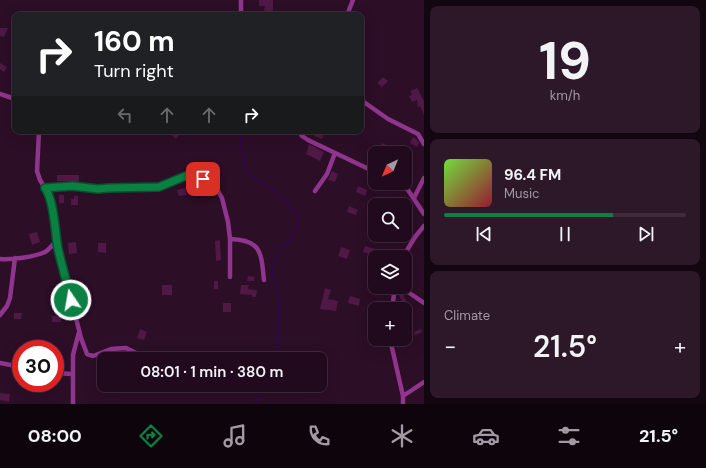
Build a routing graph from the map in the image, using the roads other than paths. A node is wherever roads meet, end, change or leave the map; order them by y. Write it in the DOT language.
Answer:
graph roads {
  1 [pos="241,0"];
  2 [pos="353,0"];
  3 [pos="241,12"];
  4 [pos="348,12"];
  5 [pos="0,94"];
  6 [pos="12,98"];
  7 [pos="364,102"];
  8 [pos="39,134"];
  9 [pos="301,134"];
  10 [pos="424,144"];
  11 [pos="335,154"];
  12 [pos="368,169"];
  13 [pos="424,178"];
  14 [pos="45,188"];
  15 [pos="408,190"];
  16 [pos="315,191"];
  17 [pos="414,198"];
  18 [pos="424,214"];
  19 [pos="424,226"];
  20 [pos="230,239"];
  21 [pos="57,240"];
  22 [pos="407,250"];
  23 [pos="0,258"];
  24 [pos="15,258"];
  25 [pos="230,277"];
  26 [pos="264,280"];
  27 [pos="411,294"];
  28 [pos="424,303"];
  29 [pos="0,315"];
  30 [pos="79,332"];
  31 [pos="392,346"];
  32 [pos="104,352"];
  33 [pos="134,352"];
  34 [pos="97,355"];
  35 [pos="0,363"];
  36 [pos="12,365"];
  37 [pos="64,374"];
  38 [pos="72,374"];
  39 [pos="424,382"];
  40 [pos="403,396"];
  41 [pos="73,404"];
  42 [pos="403,404"];
  1 -- 3 [label="street"];
  2 -- 4 [label="street"];
  5 -- 6 [label="street"];
  7 -- 10 [label="street"];
  8 -- 14 [label="street"];
  9 -- 11 [label="street"];
  11 -- 12 [label="street"];
  11 -- 16 [label="street"];
  13 -- 17 [label="street"];
  14 -- 20 [label="street"];
  14 -- 21 [label="street"];
  15 -- 17 [label="street"];
  17 -- 18 [label="street"];
  19 -- 22 [label="street"];
  20 -- 25 [label="street"];
  20 -- 26 [label="street"];
  21 -- 24 [label="street"];
  21 -- 30 [label="street"];
  23 -- 24 [label="street"];
  24 -- 29 [label="street"];
  27 -- 28 [label="street"];
  30 -- 34 [label="street"];
  30 -- 38 [label="street"];
  31 -- 40 [label="street"];
  32 -- 33 [label="street"];
  35 -- 36 [label="street"];
  37 -- 38 [label="street"];
  38 -- 41 [label="street"];
  39 -- 40 [label="street"];
  40 -- 42 [label="street"];
}
